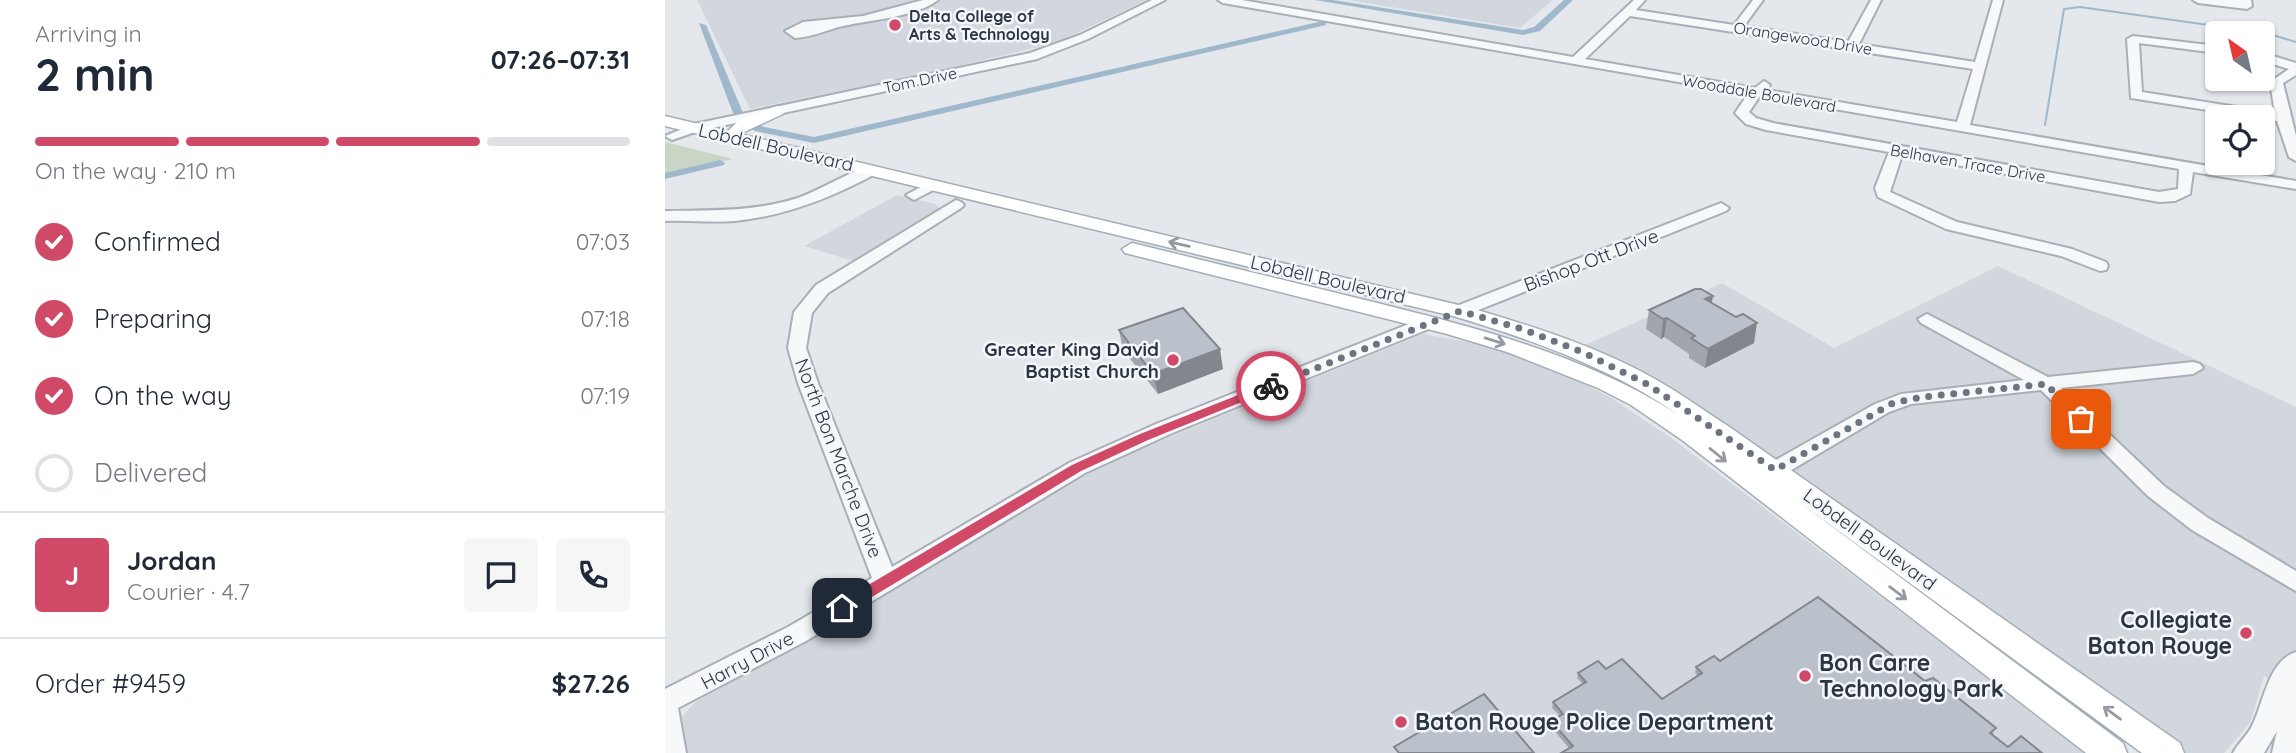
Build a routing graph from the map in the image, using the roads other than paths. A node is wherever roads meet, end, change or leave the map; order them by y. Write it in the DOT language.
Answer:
graph roads {
  1 [pos="933,0"];
  2 [pos="1160,0"];
  3 [pos="1223,0"];
  4 [pos="1272,0"];
  5 [pos="1640,0"];
  6 [pos="1758,0"];
  7 [pos="1876,0"];
  8 [pos="1998,0"];
  9 [pos="2198,0"];
  10 [pos="2246,0"];
  11 [pos="1628,12"];
  12 [pos="1377,22"];
  13 [pos="836,24"];
  14 [pos="1737,28"];
  15 [pos="1852,46"];
  16 [pos="2205,47"];
  17 [pos="1580,57"];
  18 [pos="2275,61"];
  19 [pos="1979,66"];
  20 [pos="2296,68"];
  21 [pos="1755,90"];
  22 [pos="777,111"];
  23 [pos="2283,118"];
  24 [pos="1964,123"];
  25 [pos="694,128"];
  26 [pos="667,130"];
  27 [pos="736,137"];
  28 [pos="1897,150"];
  29 [pos="2296,157"];
  30 [pos="2205,158"];
  31 [pos="2186,166"];
  32 [pos="872,170"];
  33 [pos="2275,170"];
  34 [pos="2296,173"];
  35 [pos="855,180"];
  36 [pos="932,185"];
  37 [pos="2296,185"];
  38 [pos="914,195"];
  39 [pos="956,205"];
  40 [pos="1721,208"];
  41 [pos="665,216"];
  42 [pos="1205,258"];
  43 [pos="2100,266"];
  44 [pos="1460,311"];
  45 [pos="1927,319"];
  46 [pos="1430,322"];
  47 [pos="2193,368"];
  48 [pos="2046,384"];
  49 [pos="1764,477"];
  50 [pos="886,582"];
  51 [pos="2296,582"];
  52 [pos="2291,668"];
  53 [pos="665,702"];
  54 [pos="665,709"];
  55 [pos="2058,713"];
  56 [pos="672,753"];
  57 [pos="2111,753"];
  58 [pos="2128,753"];
  59 [pos="2168,753"];
  60 [pos="2247,753"];
  61 [pos="2286,753"];
  1 -- 13 [label="street"];
  2 -- 22 [label="street, Tom Drive"];
  3 -- 12 [label="street, Wooddale Boulevard"];
  4 -- 12 [label="street, Wooddale Boulevard"];
  5 -- 11 [label="street"];
  6 -- 14 [label="street"];
  7 -- 15 [label="street"];
  8 -- 19 [label="street"];
  9 -- 10 [label="street"];
  11 -- 14 [label="street, Orangewood Drive"];
  11 -- 17 [label="street"];
  12 -- 17 [label="street, Wooddale Boulevard"];
  14 -- 15 [label="street, Orangewood Drive"];
  15 -- 19 [label="street, Orangewood Drive"];
  16 -- 23 [label="street"];
  17 -- 21 [label="street, Wooddale Boulevard"];
  18 -- 20 [label="street"];
  19 -- 24 [label="street"];
  20 -- 23 [label="street"];
  21 -- 24 [label="street, Wooddale Boulevard"];
  21 -- 28 [label="street, Belhaven Trace Drive"];
  22 -- 25 [label="street, Tom Drive"];
  22 -- 27 [label="main road"];
  23 -- 29 [label="street"];
  24 -- 30 [label="street, Wooddale Boulevard"];
  24 -- 31 [label="street, Wooddale Boulevard"];
  25 -- 26 [label="main road, Lobdell Boulevard"];
  25 -- 27 [label="main road, Lobdell Boulevard"];
  26 -- 35 [label="main road, Lobdell Boulevard"];
  27 -- 32 [label="main road, Lobdell Boulevard"];
  28 -- 31 [label="street, Belhaven Trace Drive"];
  28 -- 43 [label="street"];
  31 -- 37 [label="street, Wooddale Boulevard"];
  32 -- 35 [label="street"];
  32 -- 36 [label="main road, Lobdell Boulevard"];
  33 -- 34 [label="street"];
  35 -- 38 [label="main road, Lobdell Boulevard"];
  35 -- 41 [label="street"];
  36 -- 38 [label="street"];
  42 -- 36 [label="main road, Lobdell Boulevard, one-way"];
  38 -- 39 [label="main road, Lobdell Boulevard"];
  39 -- 42 [label="main road, Lobdell Boulevard"];
  39 -- 50 [label="street, North Bon Marche Drive"];
  40 -- 44 [label="street, Bishop Ott Drive"];
  42 -- 44 [label="main road, Lobdell Boulevard"];
  42 -- 46 [label="main road, Lobdell Boulevard"];
  44 -- 46 [label="main road"];
  44 -- 49 [label="main road, Lobdell Boulevard"];
  45 -- 48 [label="street"];
  46 -- 49 [label="main road, Lobdell Boulevard, one-way"];
  46 -- 50 [label="street, Harry Drive"];
  47 -- 48 [label="street"];
  48 -- 49 [label="street"];
  48 -- 51 [label="street"];
  49 -- 55 [label="main road, Lobdell Boulevard, one-way"];
  59 -- 49 [label="main road, Lobdell Boulevard, one-way"];
  50 -- 53 [label="street, Harry Drive"];
  52 -- 60 [label="street"];
  52 -- 61 [label="street"];
  54 -- 56 [label="street"];
  55 -- 57 [label="main road, Lobdell Boulevard"];
  55 -- 58 [label="main road"];
}
